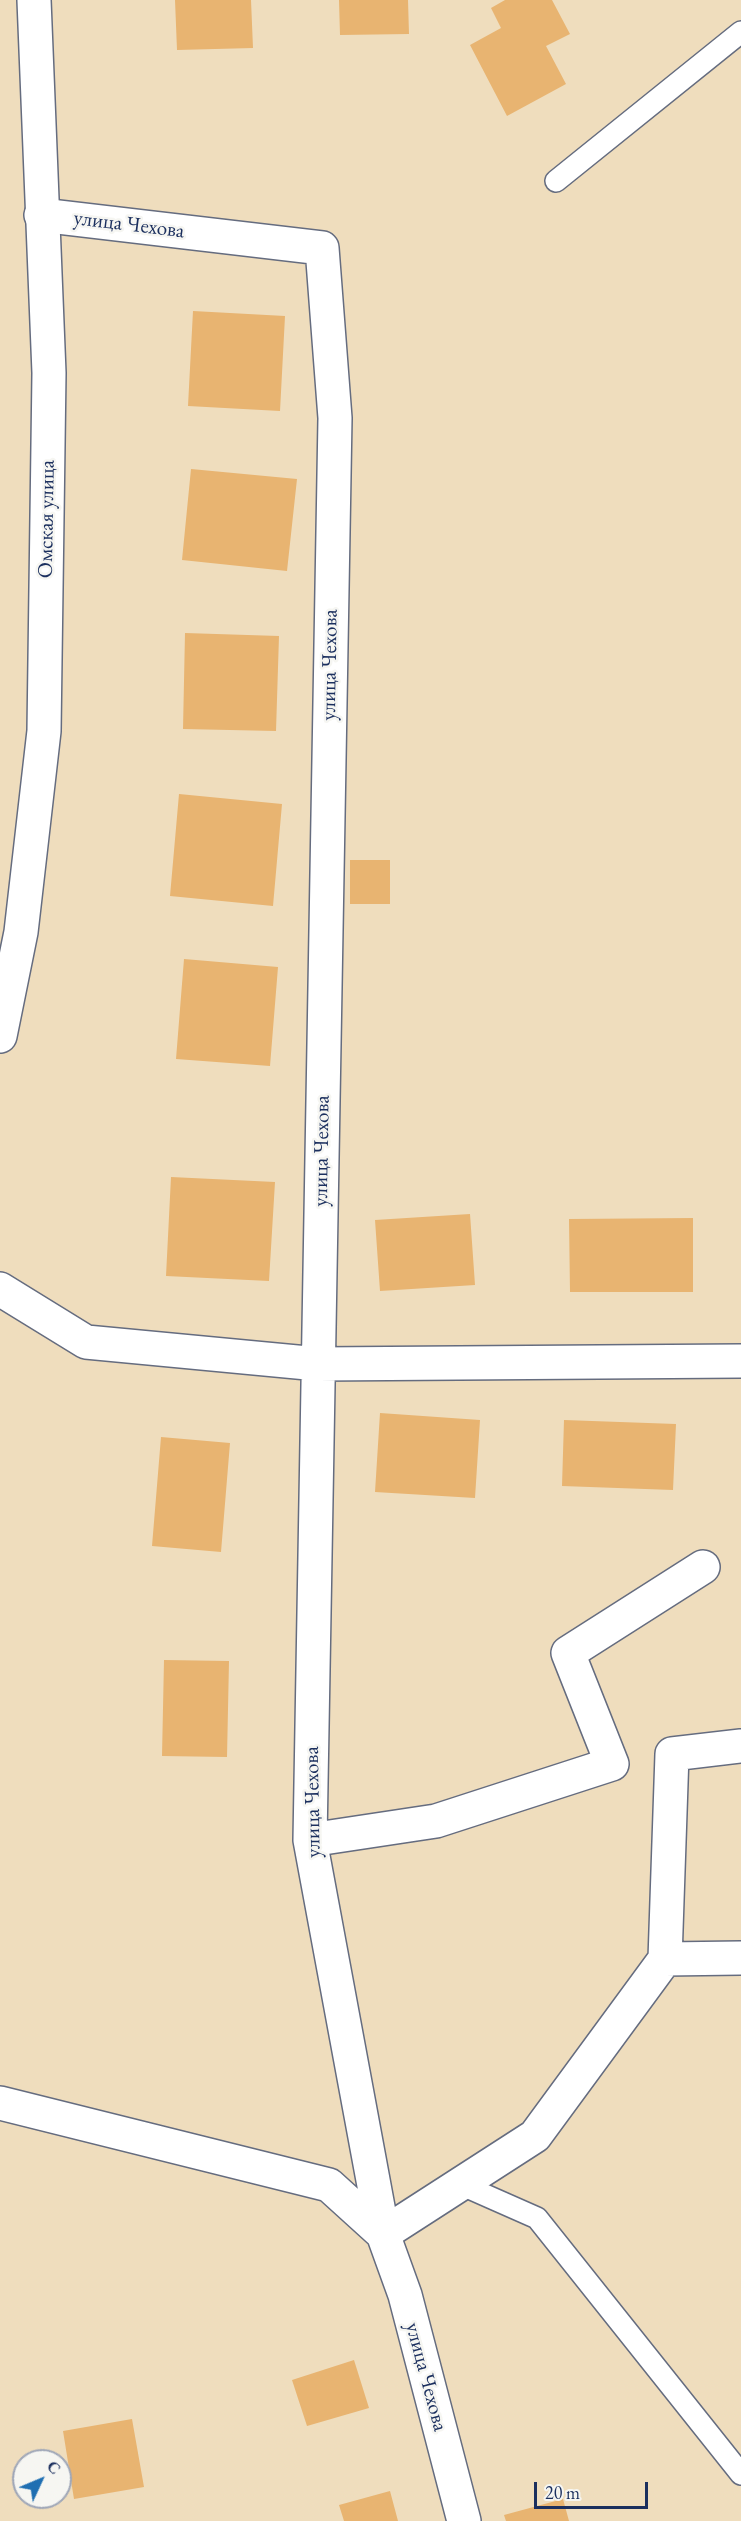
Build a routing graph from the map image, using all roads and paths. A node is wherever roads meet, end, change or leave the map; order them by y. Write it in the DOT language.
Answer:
graph roads {
  1 [pos="34,0"];
  2 [pos="741,32"];
  3 [pos="556,181"];
  4 [pos="41,215"];
  5 [pos="0,1036"];
  6 [pos="0,1289"];
  7 [pos="741,1361"];
  8 [pos="318,1365"];
  9 [pos="703,1567"];
  10 [pos="741,1746"];
  11 [pos="310,1840"];
  12 [pos="741,1958"];
  13 [pos="666,1959"];
  14 [pos="0,2103"];
  15 [pos="460,2184"];
  16 [pos="382,2234"];
  17 [pos="741,2474"];
  18 [pos="464,2521"];
  1 -- 4 [label="street, Омская улица"];
  2 -- 3 [label="lane"];
  4 -- 5 [label="street, Омская улица"];
  4 -- 8 [label="street, улица Чехова"];
  6 -- 8 [label="street"];
  7 -- 8 [label="street"];
  8 -- 11 [label="street, улица Чехова"];
  9 -- 11 [label="street"];
  10 -- 13 [label="street"];
  11 -- 16 [label="street, улица Чехова"];
  12 -- 13 [label="street"];
  13 -- 15 [label="street"];
  14 -- 16 [label="street, улица Чехова"];
  15 -- 16 [label="street"];
  15 -- 17 [label="lane"];
  16 -- 18 [label="street, улица Чехова"];
}
